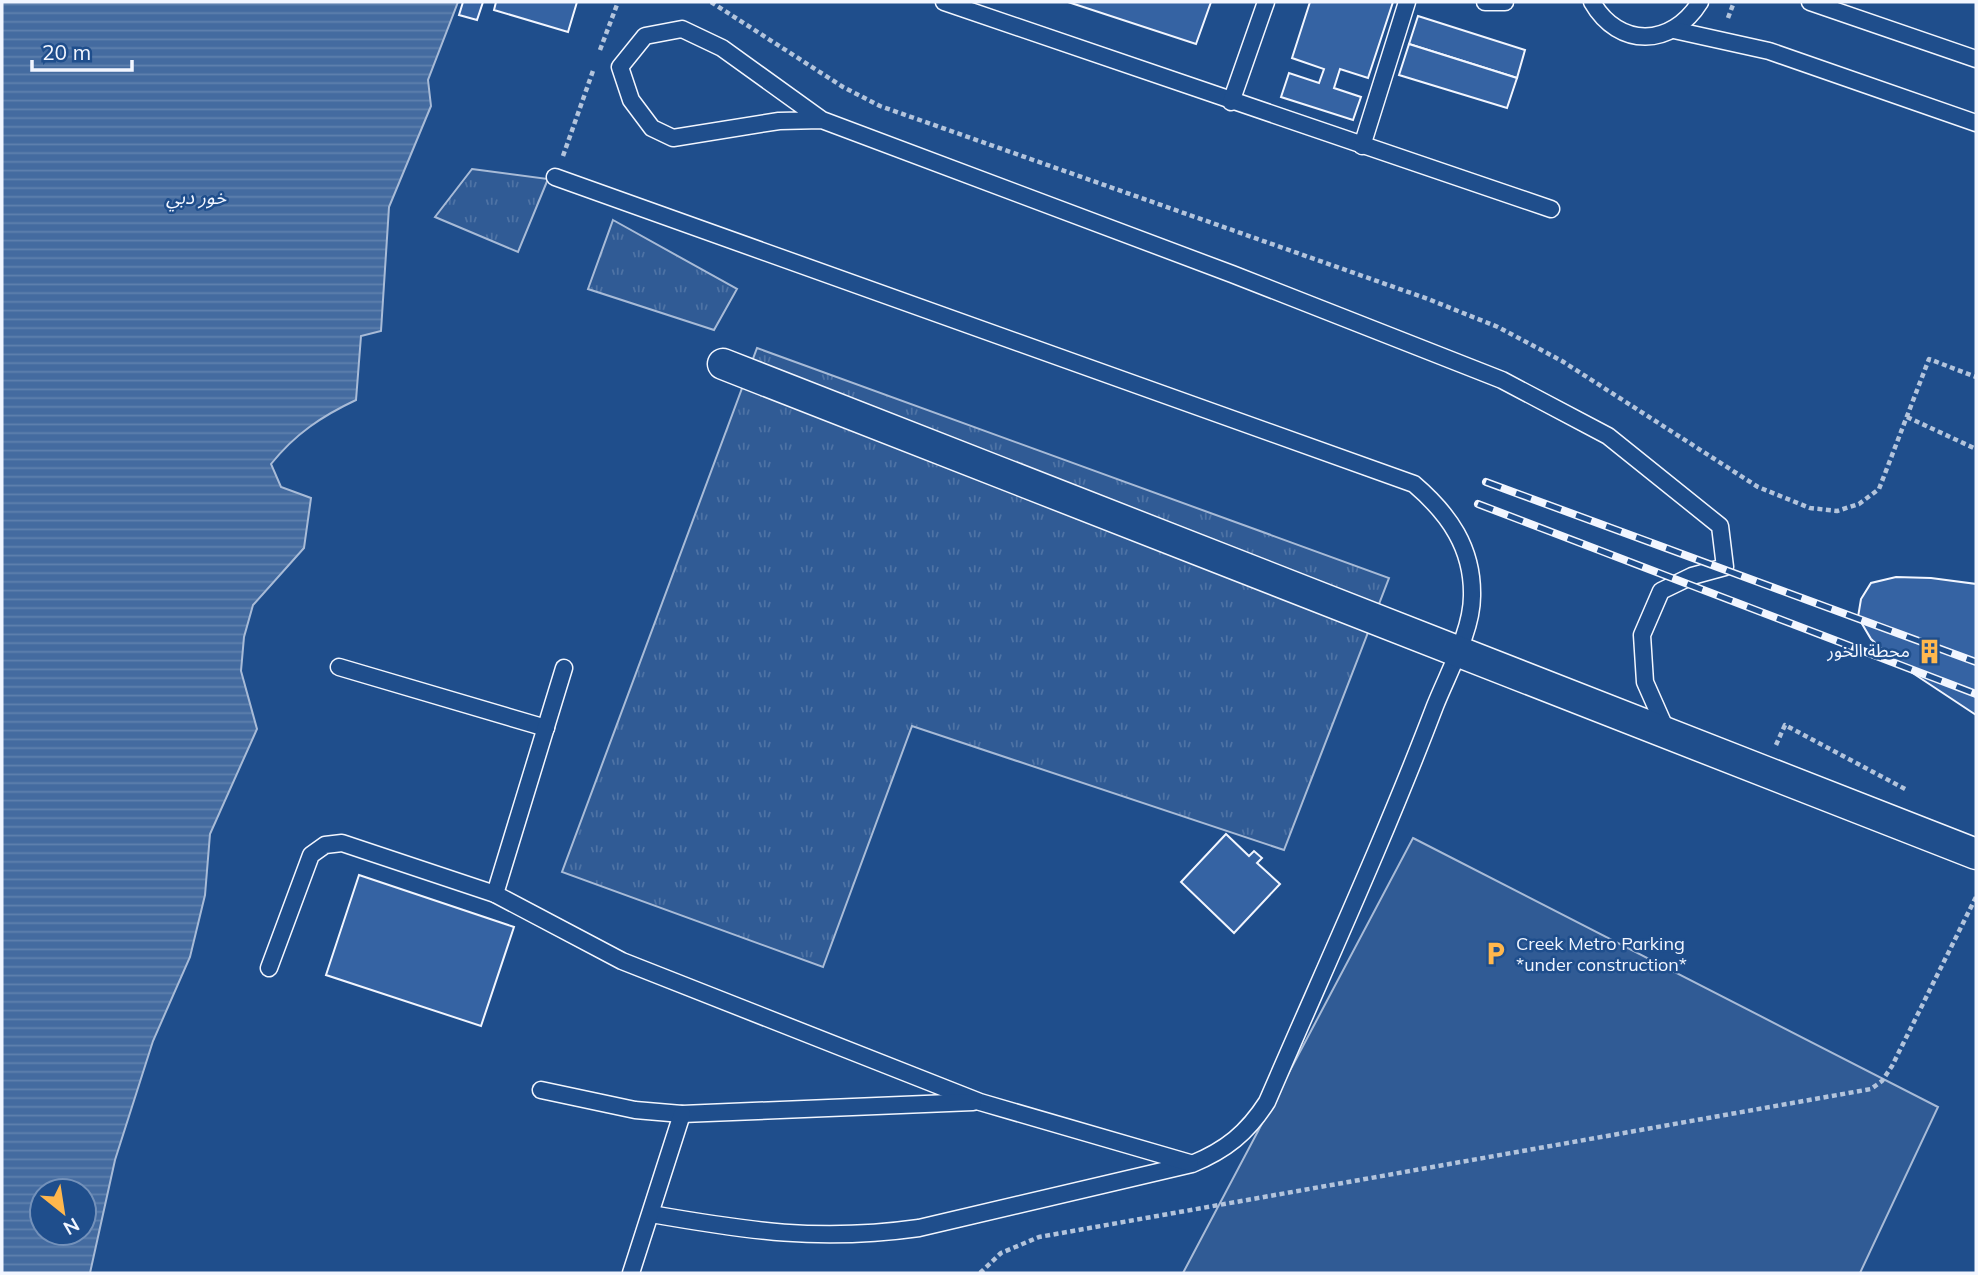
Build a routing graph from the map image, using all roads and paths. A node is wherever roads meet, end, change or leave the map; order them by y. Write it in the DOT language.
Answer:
graph roads {
  1 [pos="618,2"];
  2 [pos="711,2"];
  3 [pos="944,2"];
  4 [pos="1266,2"];
  5 [pos="1407,2"];
  6 [pos="1485,2"];
  7 [pos="1505,2"];
  8 [pos="1592,2"];
  9 [pos="1700,2"];
  10 [pos="1810,2"];
  11 [pos="1674,30"];
  12 [pos="600,52"];
  13 [pos="1976,59"];
  14 [pos="595,64"];
  15 [pos="1231,102"];
  16 [pos="822,120"];
  17 [pos="1976,123"];
  18 [pos="1363,146"];
  19 [pos="555,177"];
  20 [pos="1551,209"];
  21 [pos="723,364"];
  22 [pos="1976,377"];
  23 [pos="1907,417"];
  24 [pos="1976,449"];
  25 [pos="1457,651"];
  26 [pos="339,667"];
  27 [pos="564,668"];
  28 [pos="1785,725"];
  29 [pos="546,728"];
  30 [pos="1668,734"];
  31 [pos="1914,794"];
  32 [pos="1976,854"];
  33 [pos="495,894"];
  34 [pos="1976,897"];
  35 [pos="270,968"];
  36 [pos="541,1090"];
  37 [pos="980,1102"];
  38 [pos="682,1114"];
  39 [pos="1192,1164"];
  40 [pos="651,1214"];
  41 [pos="631,1273"];
  42 [pos="980,1273"];
  1 -- 12 [label="path"];
  2 -- 23 [label="path"];
  3 -- 15 [label="lane"];
  4 -- 15 [label="lane"];
  5 -- 18 [label="lane"];
  6 -- 7 [label="lane"];
  8 -- 11 [label="lane"];
  9 -- 11 [label="lane"];
  10 -- 13 [label="lane"];
  11 -- 17 [label="lane"];
  14 -- 19 [label="path"];
  15 -- 18 [label="lane"];
  16 -- 16 [label="lane"];
  16 -- 30 [label="lane"];
  18 -- 20 [label="lane"];
  19 -- 25 [label="lane"];
  21 -- 25 [label="street"];
  22 -- 23 [label="path"];
  23 -- 24 [label="path"];
  25 -- 30 [label="street"];
  25 -- 39 [label="lane"];
  26 -- 29 [label="lane"];
  27 -- 29 [label="lane"];
  28 -- 31 [label="path"];
  29 -- 33 [label="lane"];
  30 -- 32 [label="street"];
  33 -- 35 [label="lane"];
  33 -- 37 [label="lane"];
  34 -- 42 [label="path"];
  36 -- 38 [label="lane"];
  37 -- 38 [label="lane"];
  37 -- 39 [label="lane"];
  38 -- 40 [label="lane"];
  39 -- 40 [label="lane"];
  40 -- 41 [label="lane"];
}
